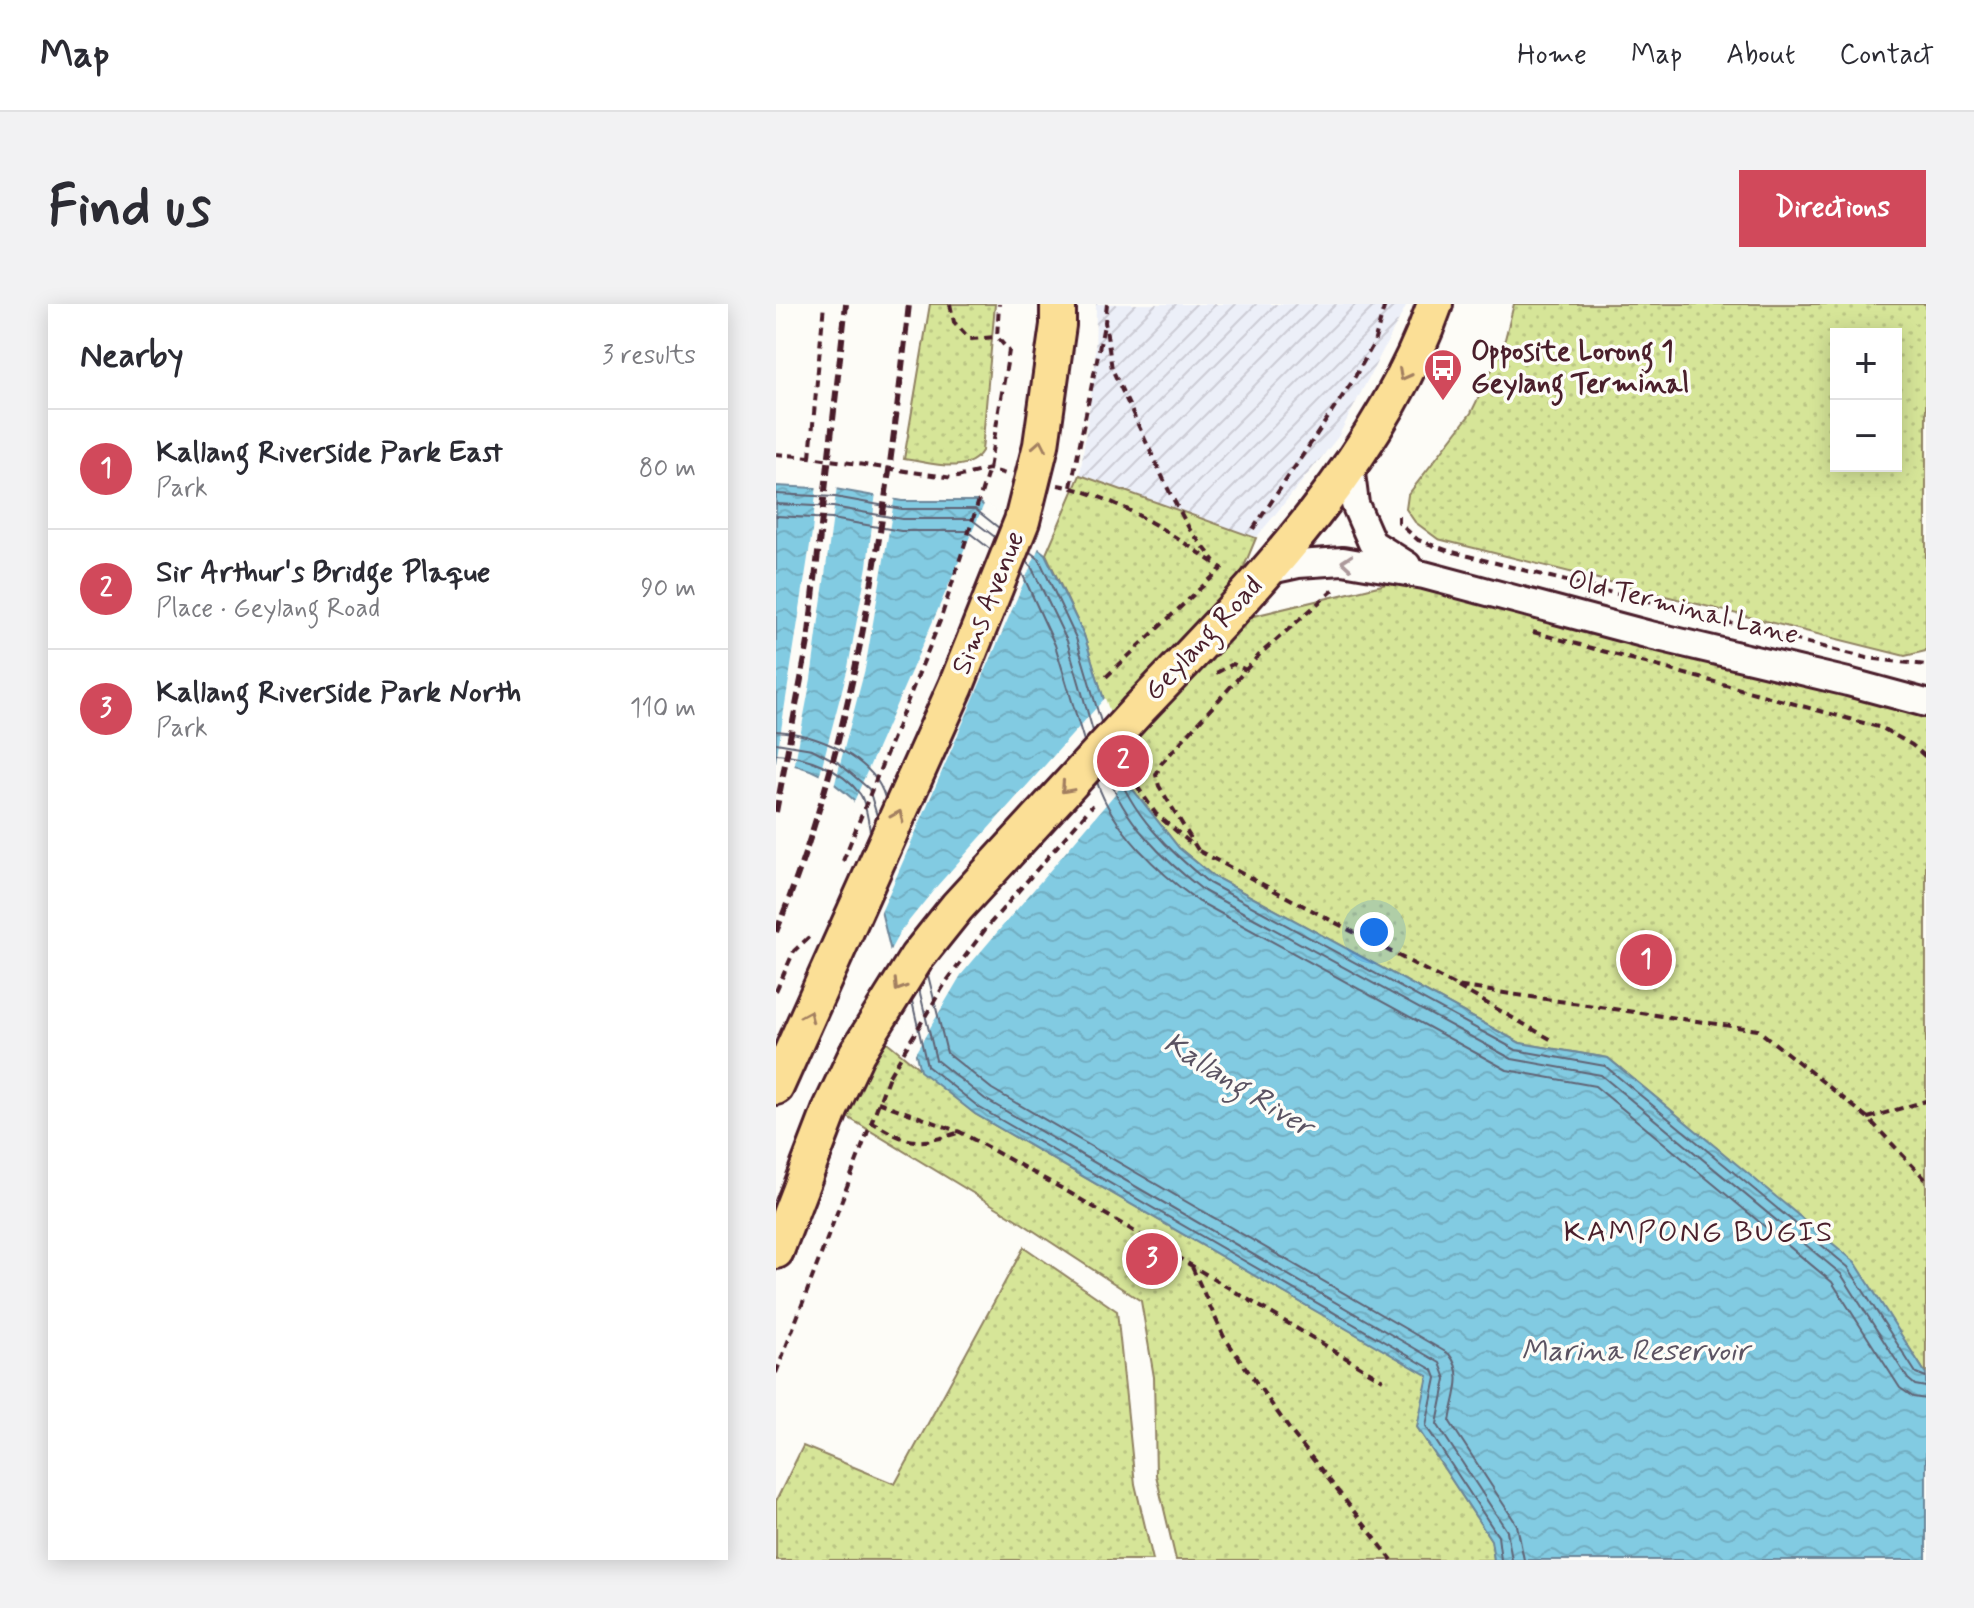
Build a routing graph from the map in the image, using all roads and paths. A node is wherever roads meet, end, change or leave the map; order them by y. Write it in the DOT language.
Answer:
graph roads {
  1 [pos="824,304"];
  2 [pos="950,304"];
  3 [pos="999,304"];
  4 [pos="1058,304"];
  5 [pos="1107,304"];
  6 [pos="1385,304"];
  7 [pos="1435,304"];
  8 [pos="1105,322"];
  9 [pos="997,337"];
  10 [pos="776,454"];
  11 [pos="810,457"];
  12 [pos="1350,466"];
  13 [pos="989,469"];
  14 [pos="1399,516"];
  15 [pos="1253,529"];
  16 [pos="1222,568"];
  17 [pos="1266,571"];
  18 [pos="1424,575"];
  19 [pos="1339,586"];
  20 [pos="1532,632"];
  21 [pos="1926,665"];
  22 [pos="1246,670"];
  23 [pos="1106,677"];
  24 [pos="1208,680"];
  25 [pos="1923,704"];
  26 [pos="1926,757"];
  27 [pos="1137,786"];
  28 [pos="1097,800"];
  29 [pos="1198,850"];
  30 [pos="843,861"];
  31 [pos="813,932"];
  32 [pos="1456,986"];
  33 [pos="776,991"];
  34 [pos="1552,1040"];
  35 [pos="776,1087"];
  36 [pos="1926,1101"];
  37 [pos="878,1102"];
  38 [pos="1868,1118"];
  39 [pos="870,1121"];
  40 [pos="960,1132"];
  41 [pos="1926,1180"];
  42 [pos="776,1251"];
  43 [pos="1191,1265"];
  44 [pos="776,1373"];
  45 [pos="1383,1380"];
  46 [pos="1392,1560"];
  1 -- 11 [label="path"];
  2 -- 9 [label="path"];
  3 -- 9 [label="path"];
  35 -- 4 [label="main road, Sims Avenue, one-way"];
  5 -- 8 [label="path"];
  6 -- 15 [label="path"];
  7 -- 12 [label="main road, Geylang Road, one-way"];
  8 -- 16 [label="path"];
  8 -- 16 [label="path"];
  9 -- 13 [label="path"];
  10 -- 11 [label="path"];
  11 -- 13 [label="path"];
  12 -- 17 [label="main road, Geylang Road"];
  12 -- 18 [label="street, Old Terminal Lane"];
  13 -- 30 [label="path"];
  14 -- 21 [label="path"];
  16 -- 23 [label="path"];
  18 -- 17 [label="street, Old Terminal Lane, one-way"];
  17 -- 42 [label="main road, Geylang Road, one-way, bridge"];
  18 -- 25 [label="street, Old Terminal Lane"];
  19 -- 22 [label="path"];
  20 -- 26 [label="path"];
  22 -- 24 [label="path"];
  22 -- 29 [label="path"];
  27 -- 29 [label="path"];
  28 -- 37 [label="path, bridge"];
  29 -- 32 [label="path"];
  31 -- 33 [label="path"];
  32 -- 34 [label="path"];
  32 -- 38 [label="path"];
  36 -- 38 [label="path"];
  37 -- 39 [label="path"];
  37 -- 40 [label="path"];
  38 -- 41 [label="path"];
  39 -- 40 [label="path"];
  39 -- 44 [label="path"];
  40 -- 43 [label="path"];
  43 -- 45 [label="path"];
  43 -- 46 [label="path"];
}
